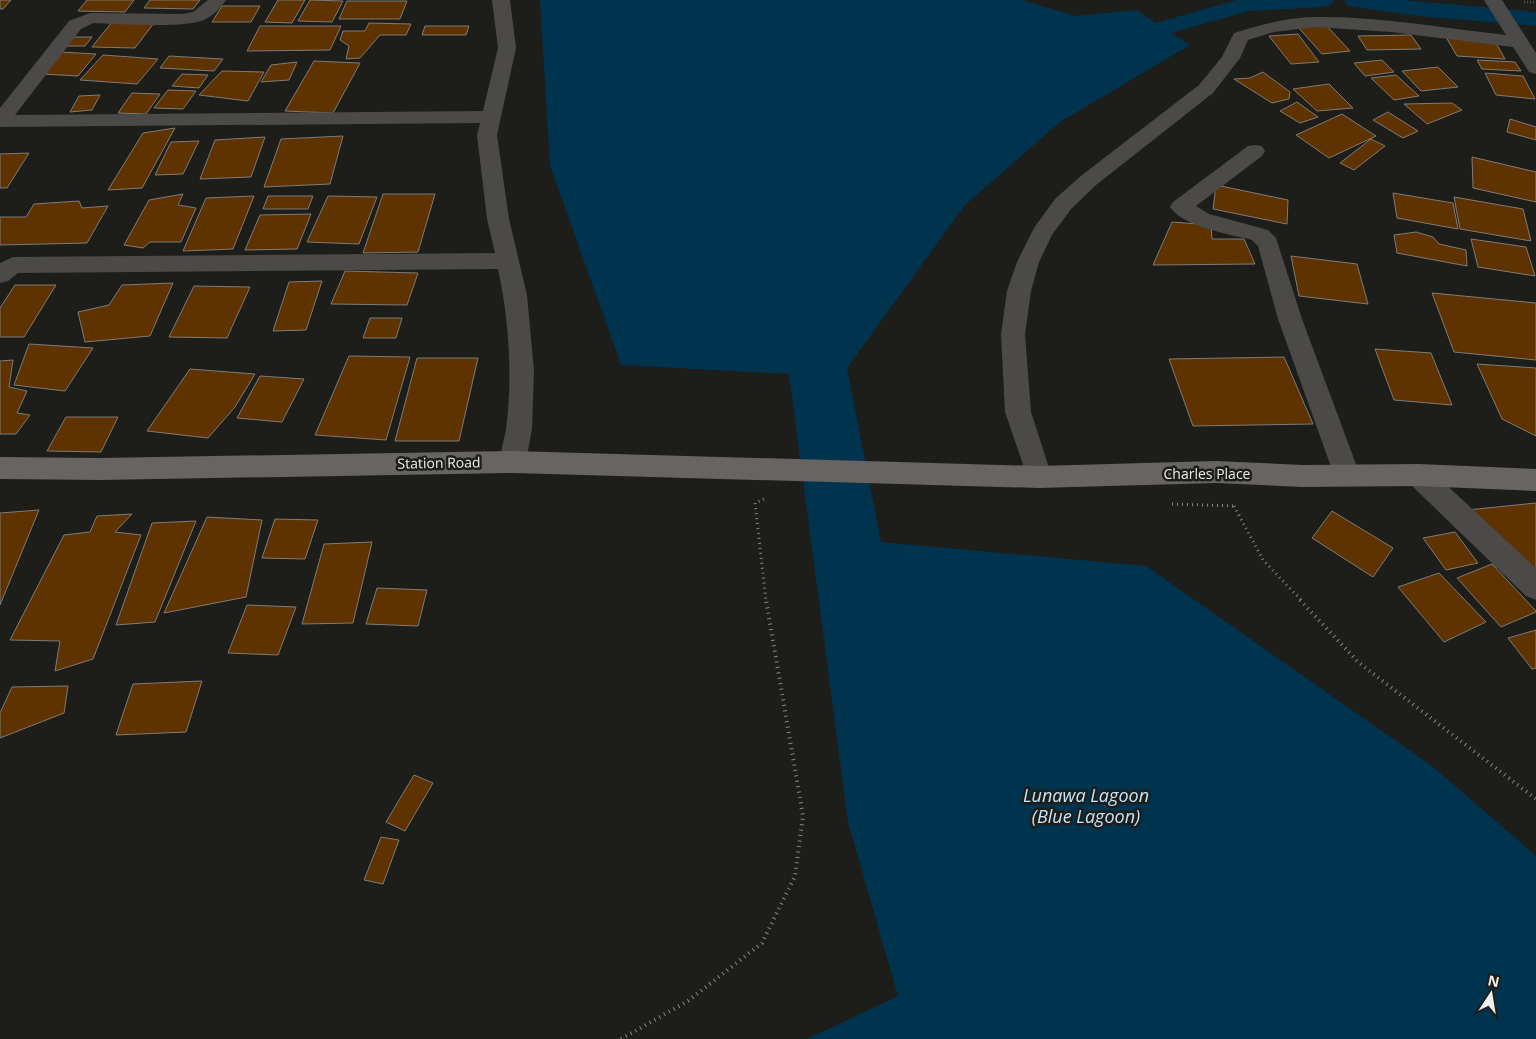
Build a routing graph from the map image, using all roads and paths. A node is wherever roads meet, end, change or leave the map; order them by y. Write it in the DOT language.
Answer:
graph roads {
  1 [pos="217,0"];
  2 [pos="501,0"];
  3 [pos="1494,1"];
  4 [pos="1516,37"];
  5 [pos="1536,68"];
  6 [pos="491,117"];
  7 [pos="0,121"];
  8 [pos="1255,151"];
  9 [pos="508,261"];
  10 [pos="0,275"];
  11 [pos="512,462"];
  12 [pos="0,468"];
  13 [pos="877,471"];
  14 [pos="1216,472"];
  15 [pos="1347,475"];
  16 [pos="1418,475"];
  17 [pos="1039,478"];
  18 [pos="1536,480"];
  19 [pos="774,495"];
  20 [pos="1536,587"];
  21 [pos="1536,799"];
  22 [pos="621,1039"];
  1 -- 7 [label="street"];
  2 -- 6 [label="street"];
  3 -- 4 [label="street"];
  4 -- 5 [label="street"];
  4 -- 17 [label="street"];
  6 -- 7 [label="street"];
  6 -- 9 [label="street"];
  8 -- 15 [label="street"];
  9 -- 10 [label="street"];
  9 -- 11 [label="street"];
  11 -- 12 [label="street, Station Road"];
  11 -- 13 [label="street, Station Road"];
  13 -- 17 [label="street, Charles Place"];
  14 -- 15 [label="street, Charles Place"];
  14 -- 17 [label="street, Charles Place"];
  14 -- 21 [label="path"];
  15 -- 16 [label="street, Charles Place"];
  16 -- 18 [label="street, Charles Place"];
  16 -- 20 [label="street"];
  19 -- 22 [label="path"];
}
